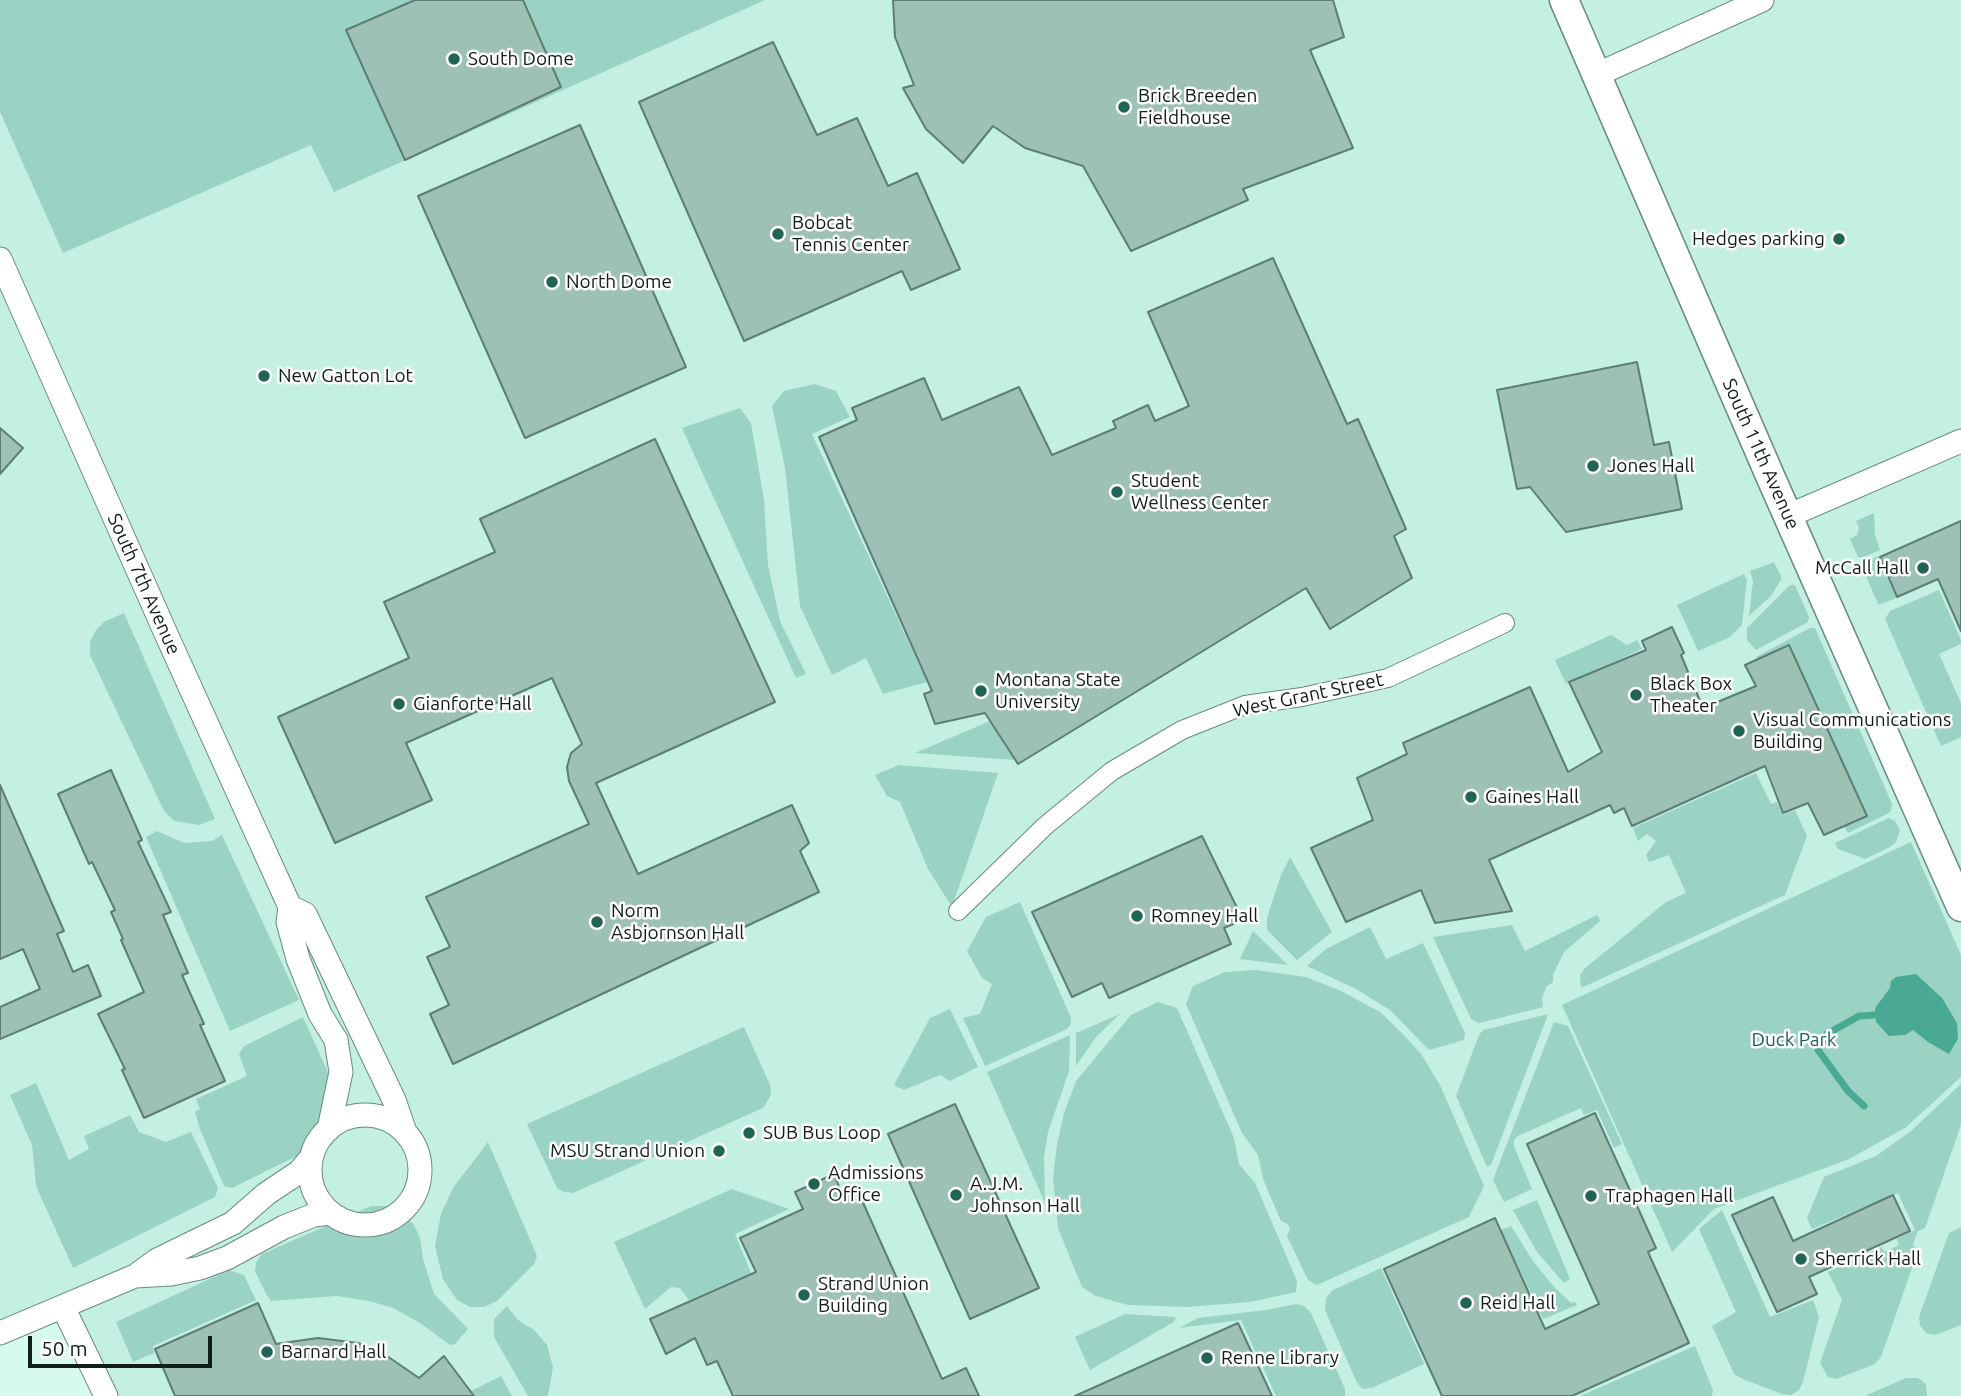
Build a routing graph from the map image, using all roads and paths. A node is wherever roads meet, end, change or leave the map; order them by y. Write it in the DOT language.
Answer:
graph roads {
  1 [pos="1564,0"];
  2 [pos="1762,0"];
  3 [pos="1596,75"];
  4 [pos="0,259"];
  5 [pos="1961,441"];
  6 [pos="1788,516"];
  7 [pos="1504,623"];
  8 [pos="1961,907"];
  9 [pos="290,908"];
  10 [pos="958,911"];
  11 [pos="329,1129"];
  12 [pos="405,1132"];
  13 [pos="312,1158"];
  14 [pos="330,1213"];
  15 [pos="135,1276"];
  16 [pos="63,1307"];
  17 [pos="0,1333"];
  18 [pos="106,1396"];
  1 -- 3 [label="street, South 11th Avenue"];
  2 -- 3 [label="street"];
  3 -- 6 [label="street, South 11th Avenue"];
  4 -- 9 [label="street, South 7th Avenue"];
  5 -- 6 [label="street"];
  6 -- 8 [label="street, South 11th Avenue"];
  7 -- 10 [label="street, West Grant Street"];
  9 -- 11 [label="street, South 7th Avenue"];
  9 -- 12 [label="street, South 7th Avenue"];
  11 -- 12 [label="street"];
  11 -- 13 [label="street"];
  12 -- 14 [label="street"];
  13 -- 14 [label="street"];
  13 -- 15 [label="street"];
  14 -- 15 [label="street"];
  15 -- 16 [label="street"];
  16 -- 17 [label="street"];
  16 -- 18 [label="street"];
}
